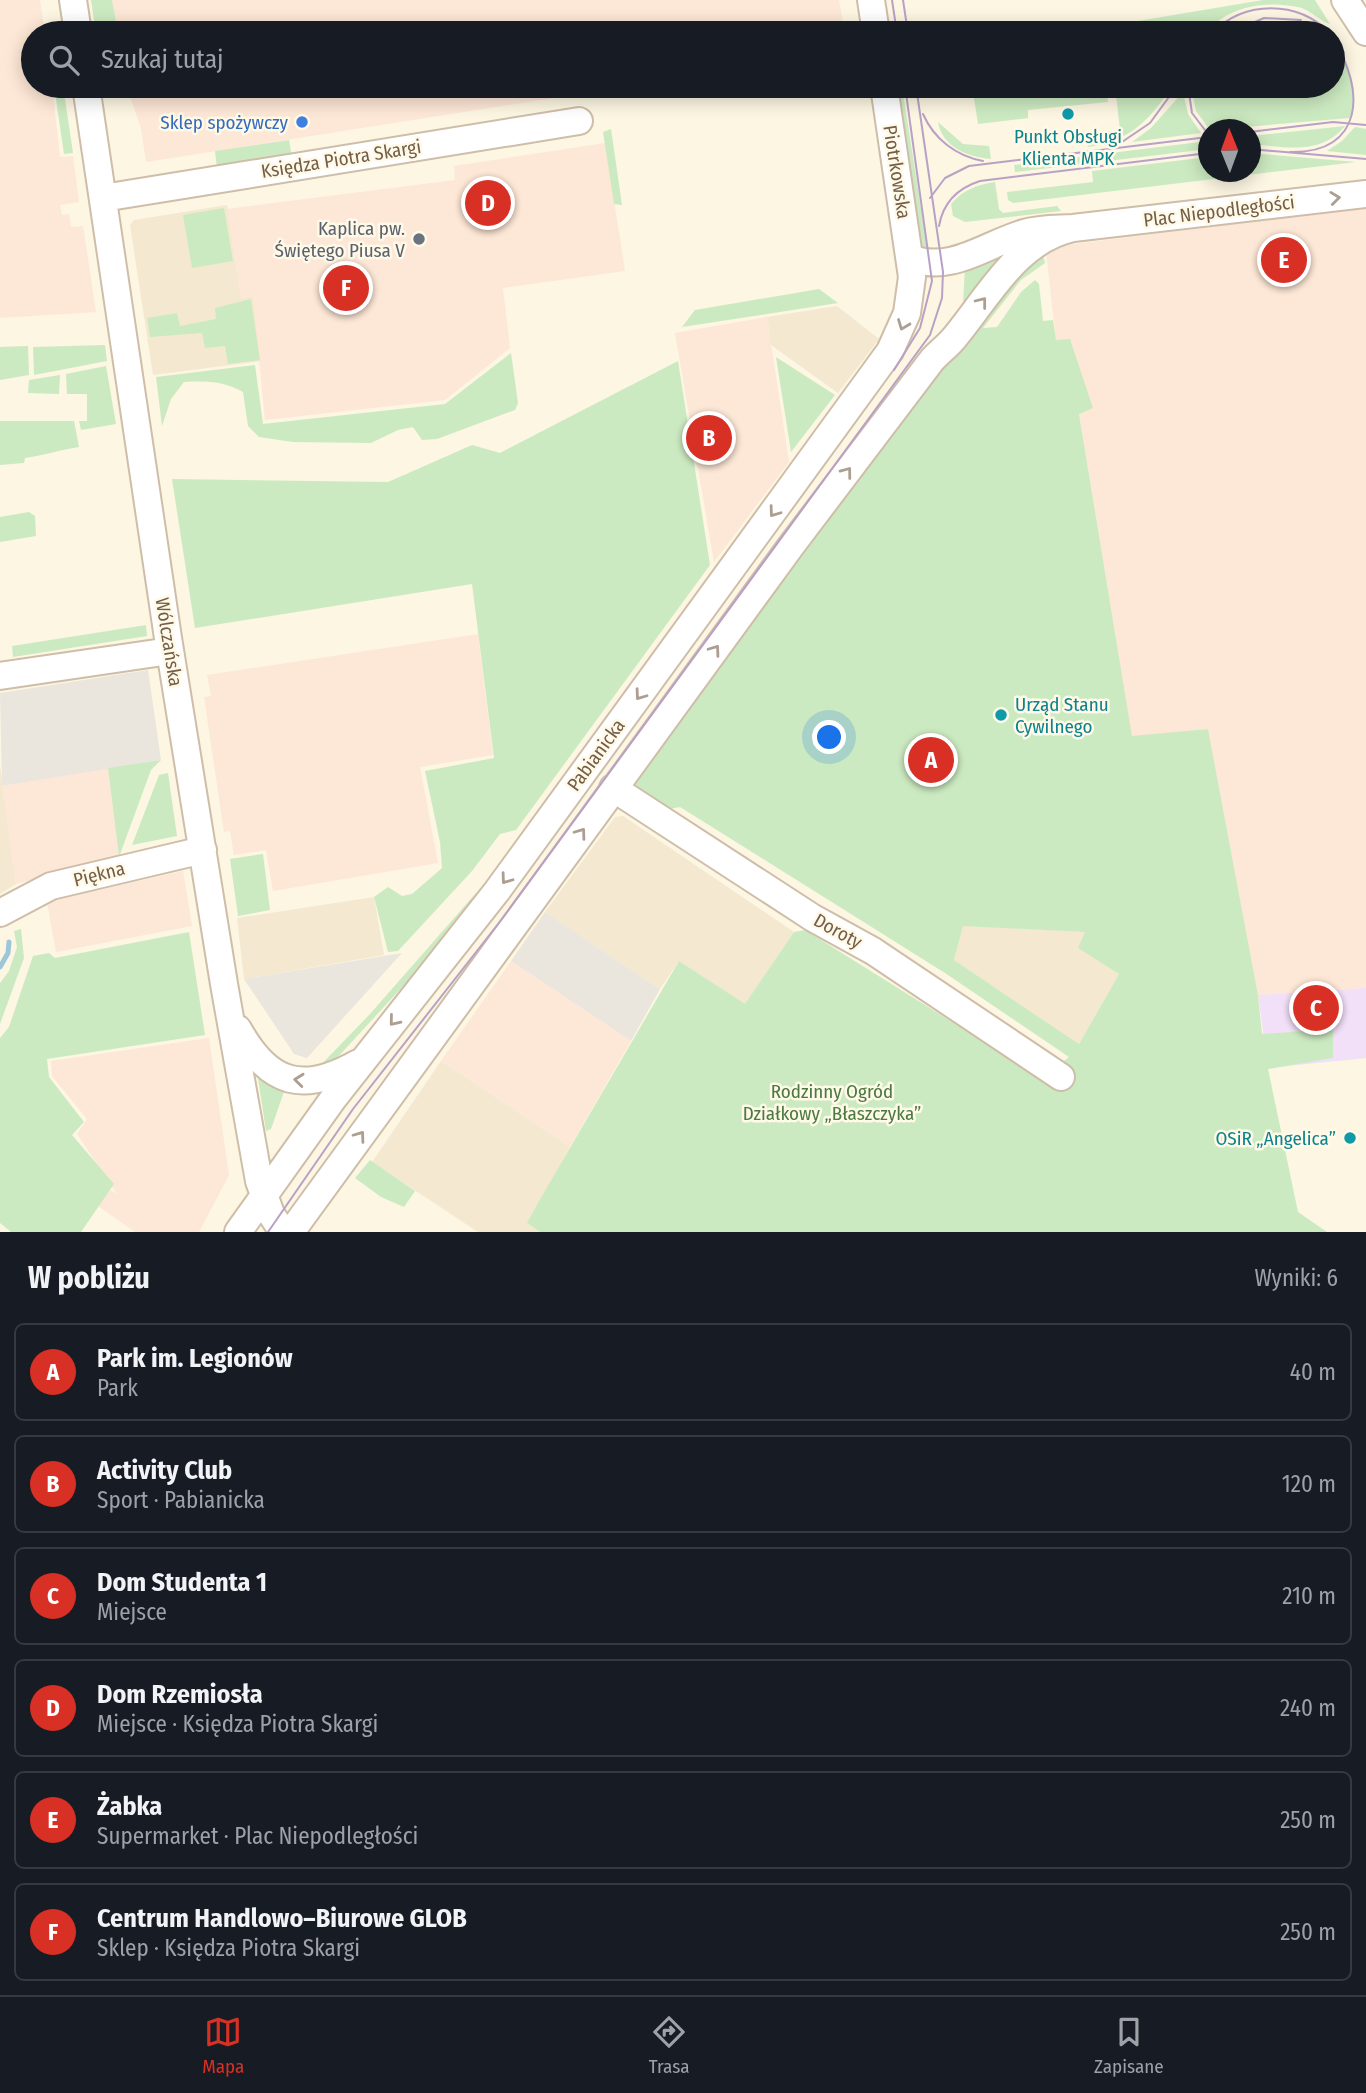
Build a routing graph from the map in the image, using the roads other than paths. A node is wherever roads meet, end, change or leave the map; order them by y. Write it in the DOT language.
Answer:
graph roads {
  1 [pos="73,0"];
  2 [pos="871,0"];
  3 [pos="1345,0"];
  4 [pos="76,21"];
  5 [pos="874,21"];
  6 [pos="1366,32"];
  7 [pos="88,98"];
  8 [pos="886,98"];
  9 [pos="579,121"];
  10 [pos="1366,194"];
  11 [pos="103,198"];
  12 [pos="1073,228"];
  13 [pos="910,258"];
  14 [pos="937,354"];
  15 [pos="170,651"];
  16 [pos="0,676"];
  17 [pos="614,788"];
  18 [pos="203,849"];
  19 [pos="0,913"];
  20 [pos="232,1018"];
  21 [pos="362,1060"];
  22 [pos="1061,1077"];
  23 [pos="263,1196"];
  24 [pos="238,1232"];
  25 [pos="284,1232"];
  26 [pos="291,1232"];
  1 -- 4 [label="street"];
  2 -- 5 [label="street"];
  3 -- 6 [label="street"];
  7 -- 11 [label="street, Wólczańska"];
  8 -- 13 [label="street, Piotrkowska"];
  9 -- 11 [label="street, Księdza Piotra Skargi"];
  12 -- 10 [label="street, Plac Niepodległości, one-way"];
  11 -- 15 [label="street, Wólczańska"];
  12 -- 13 [label="street, Plac Niepodległości"];
  14 -- 12 [label="street, Plac Niepodległości, one-way"];
  13 -- 21 [label="street, Pabianicka, one-way"];
  17 -- 14 [label="street, Pabianicka, one-way"];
  15 -- 16 [label="street"];
  15 -- 18 [label="street, Wólczańska"];
  17 -- 22 [label="street, Doroty"];
  26 -- 17 [label="street, Pabianicka, one-way"];
  18 -- 19 [label="street, Piękna"];
  18 -- 20 [label="street, Wólczańska"];
  21 -- 20 [label="street, one-way"];
  20 -- 23 [label="street, Wólczańska"];
  21 -- 23 [label="street, Pabianicka"];
  23 -- 24 [label="street, Pabianicka"];
  23 -- 25 [label="street"];
}
